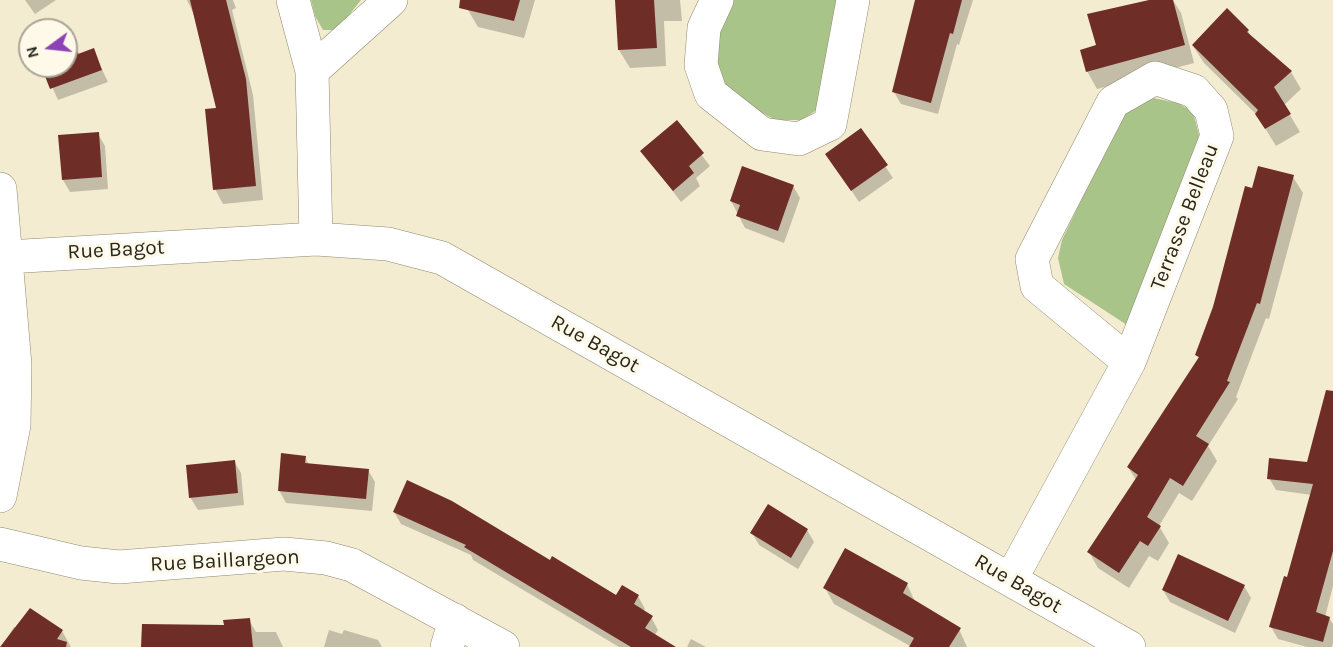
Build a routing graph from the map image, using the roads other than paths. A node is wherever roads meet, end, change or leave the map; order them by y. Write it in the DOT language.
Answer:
graph roads {
  1 [pos="293,0"];
  2 [pos="391,0"];
  3 [pos="717,0"];
  4 [pos="853,0"];
  5 [pos="312,71"];
  6 [pos="0,189"];
  7 [pos="316,239"];
  8 [pos="7,257"];
  9 [pos="1130,362"];
  10 [pos="0,496"];
  11 [pos="0,544"];
  12 [pos="1011,579"];
  13 [pos="451,633"];
  14 [pos="503,647"];
  15 [pos="1129,647"];
  1 -- 5 [label="street"];
  2 -- 5 [label="street"];
  3 -- 4 [label="street"];
  5 -- 7 [label="street"];
  6 -- 8 [label="street"];
  7 -- 8 [label="street, Rue Bagot"];
  7 -- 12 [label="street, Rue Bagot"];
  8 -- 10 [label="street"];
  9 -- 9 [label="street, Terrasse Belleau"];
  9 -- 12 [label="street, Terrasse Belleau"];
  11 -- 13 [label="street, Rue Baillargeon"];
  12 -- 15 [label="street, Rue Bagot"];
  13 -- 14 [label="street, Rue Baillargeon"];
}
